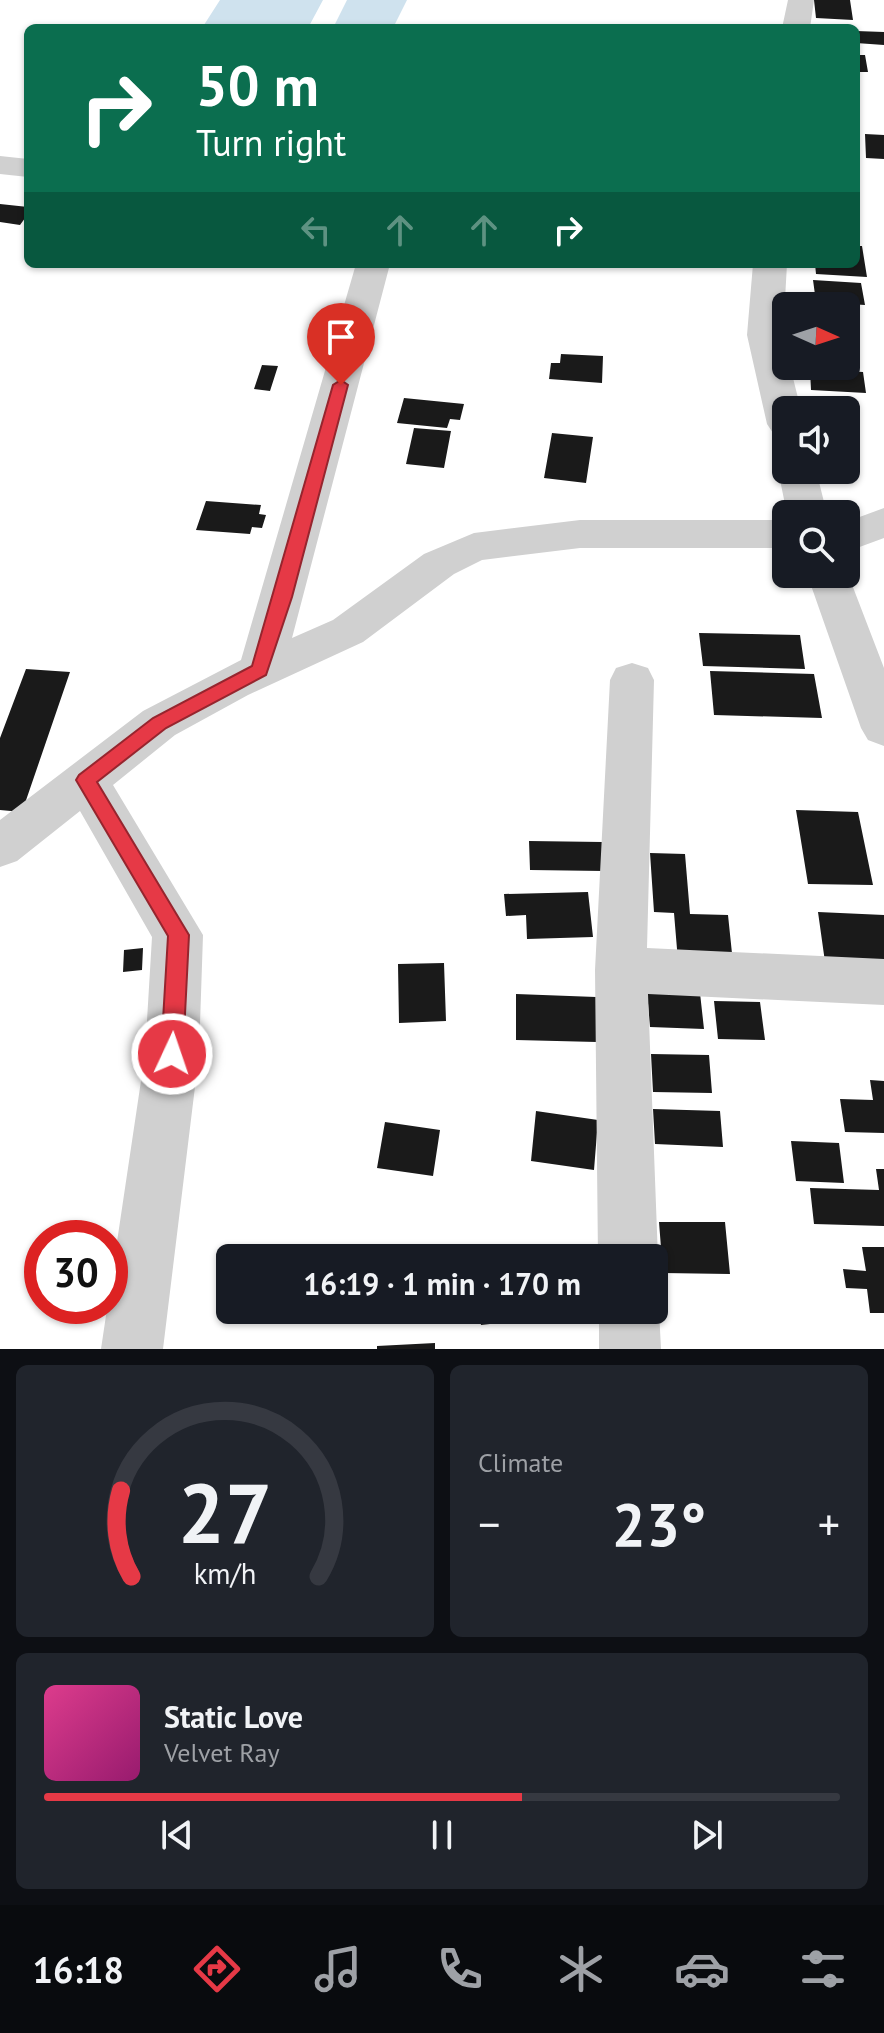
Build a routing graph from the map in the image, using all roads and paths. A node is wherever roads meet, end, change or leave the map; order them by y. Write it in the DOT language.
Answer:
graph roads {
  1 [pos="801,0"];
  2 [pos="797,24"];
  3 [pos="0,165"];
  4 [pos="24,168"];
  5 [pos="372,268"];
  6 [pos="770,268"];
  7 [pos="779,396"];
  8 [pos="884,522"];
  9 [pos="860,532"];
  10 [pos="772,534"];
  11 [pos="833,588"];
  12 [pos="260,670"];
  13 [pos="632,680"];
  14 [pos="882,716"];
  15 [pos="86,780"];
  16 [pos="0,847"];
  17 [pos="621,970"];
  18 [pos="884,982"];
  19 [pos="628,1244"];
  20 [pos="629,1324"];
  21 [pos="132,1349"];
  22 [pos="630,1349"];
  1 -- 2 [label="street"];
  3 -- 4 [label="street"];
  5 -- 12 [label="street"];
  6 -- 7 [label="street"];
  8 -- 9 [label="street"];
  10 -- 12 [label="street"];
  11 -- 14 [label="street"];
  12 -- 15 [label="street"];
  13 -- 17 [label="street"];
  15 -- 16 [label="street"];
  15 -- 21 [label="street"];
  17 -- 18 [label="street"];
  17 -- 19 [label="street"];
  20 -- 22 [label="street"];
}
